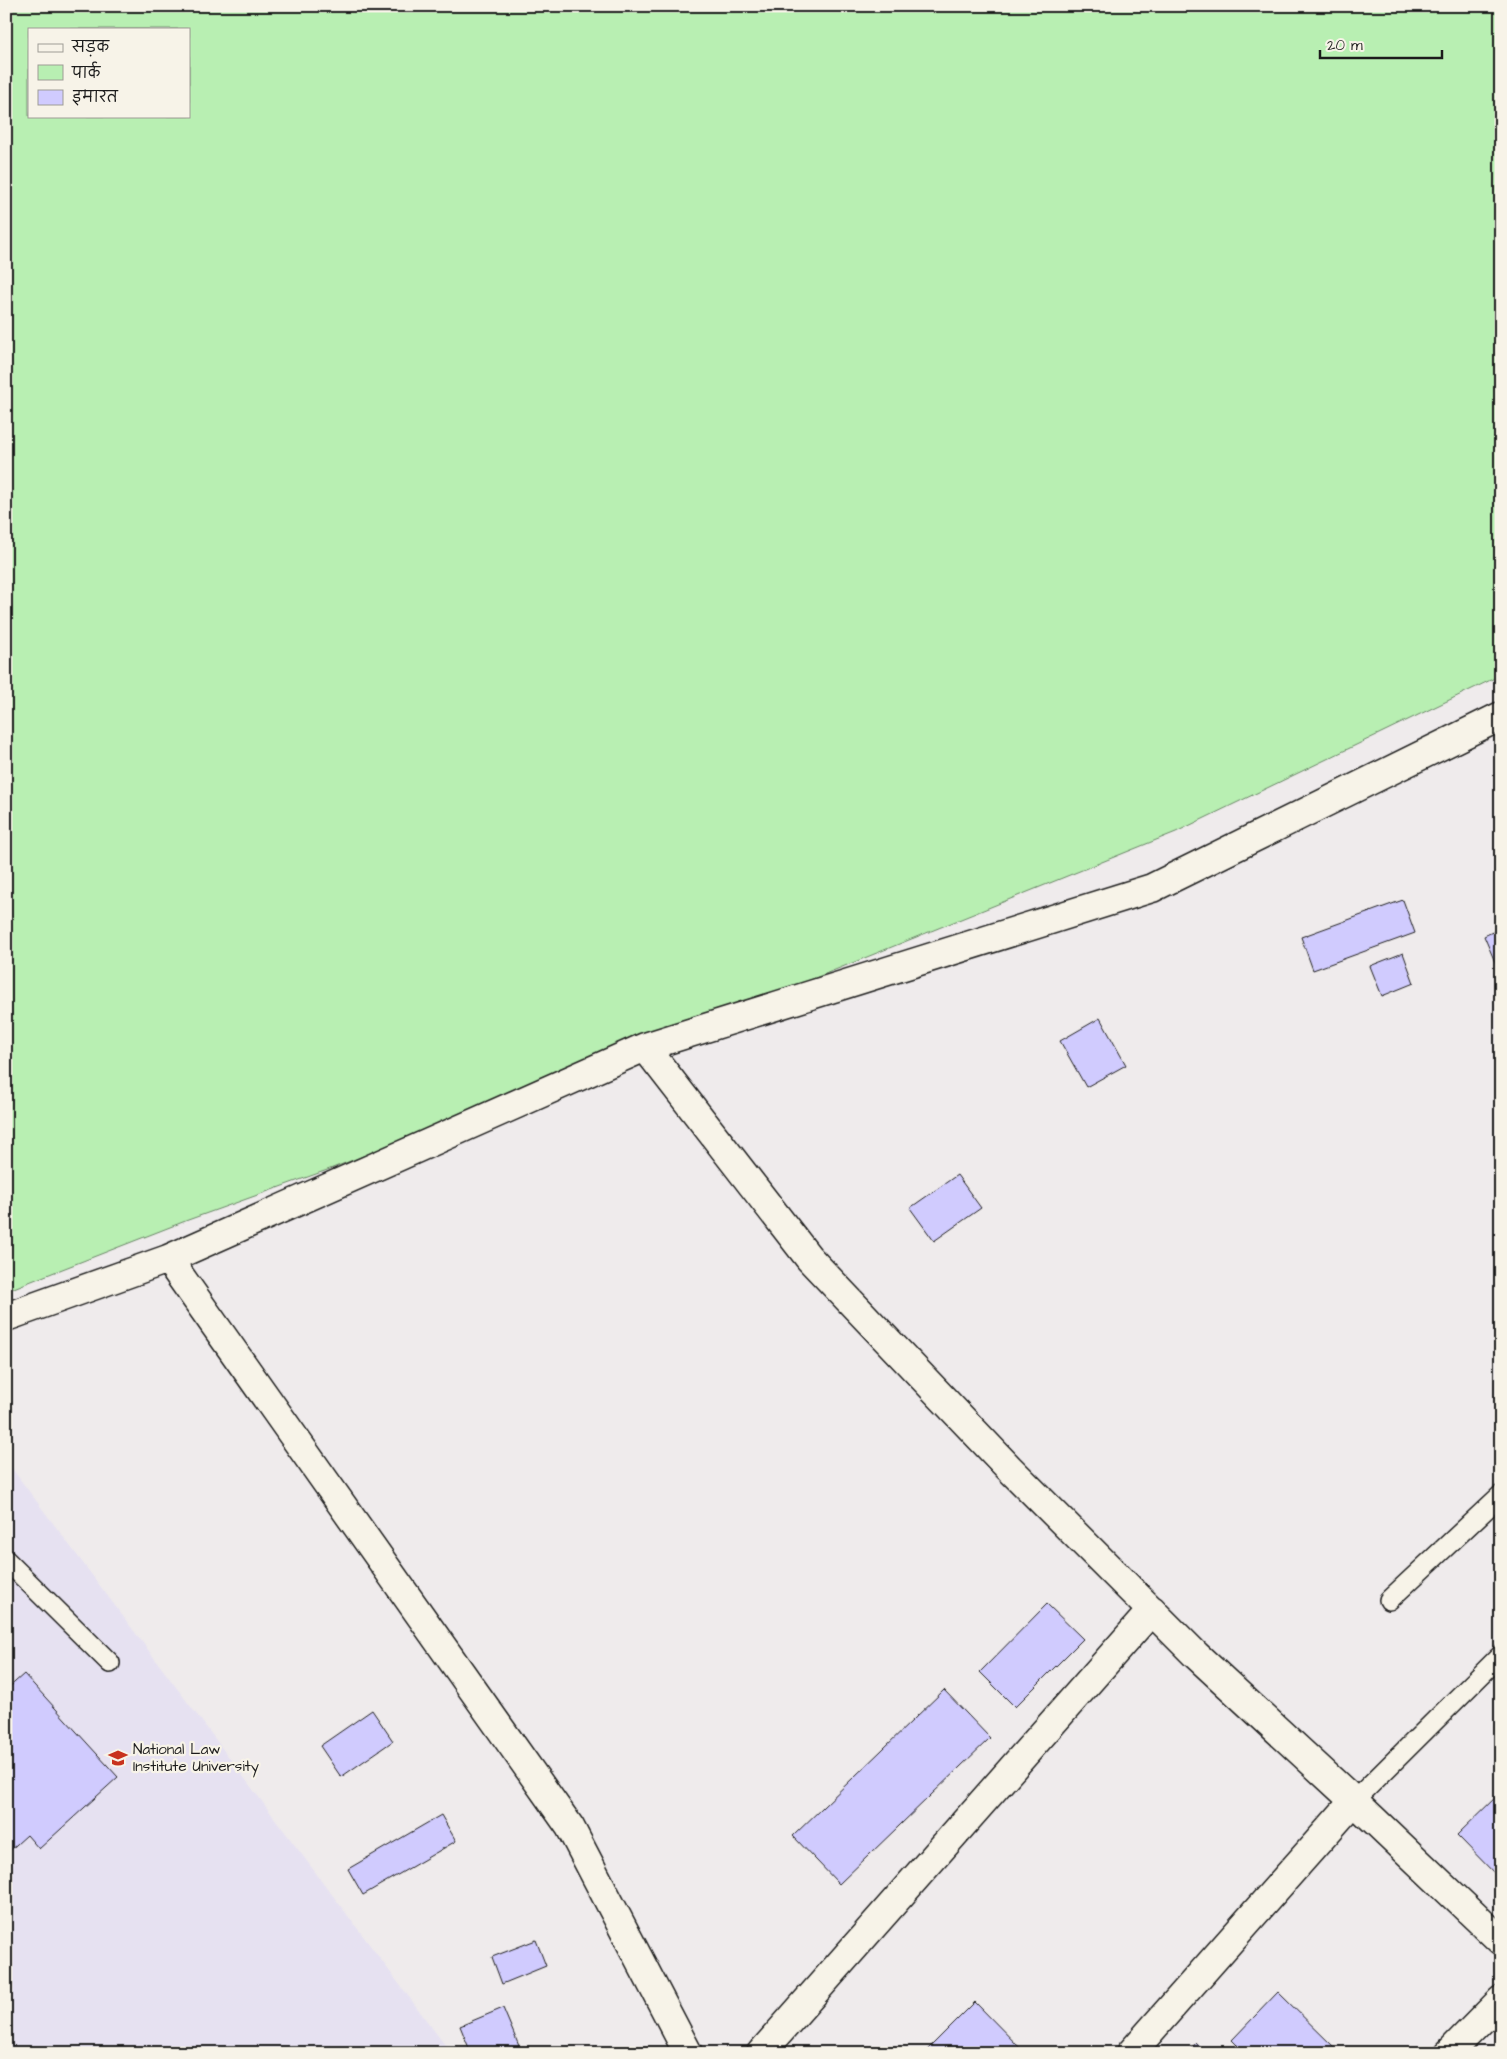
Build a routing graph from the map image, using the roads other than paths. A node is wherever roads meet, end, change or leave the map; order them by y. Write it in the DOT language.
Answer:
graph roads {
  1 [pos="1501,716"];
  2 [pos="645,1047"];
  3 [pos="168,1258"];
  4 [pos="6,1317"];
  5 [pos="1501,1495"];
  6 [pos="6,1560"];
  7 [pos="1389,1600"];
  8 [pos="1152,1610"];
  9 [pos="1501,1655"];
  10 [pos="110,1663"];
  11 [pos="1354,1801"];
  12 [pos="1501,1941"];
  13 [pos="1501,2000"];
  14 [pos="688,2053"];
  15 [pos="761,2053"];
  16 [pos="1131,2053"];
  17 [pos="1449,2053"];
  1 -- 2 [label="street"];
  2 -- 3 [label="street"];
  2 -- 8 [label="street"];
  3 -- 4 [label="street"];
  3 -- 14 [label="street"];
  5 -- 7 [label="lane"];
  6 -- 10 [label="lane"];
  8 -- 11 [label="street"];
  8 -- 15 [label="street"];
  9 -- 11 [label="lane"];
  11 -- 12 [label="street"];
  11 -- 16 [label="street"];
  13 -- 17 [label="street"];
}
